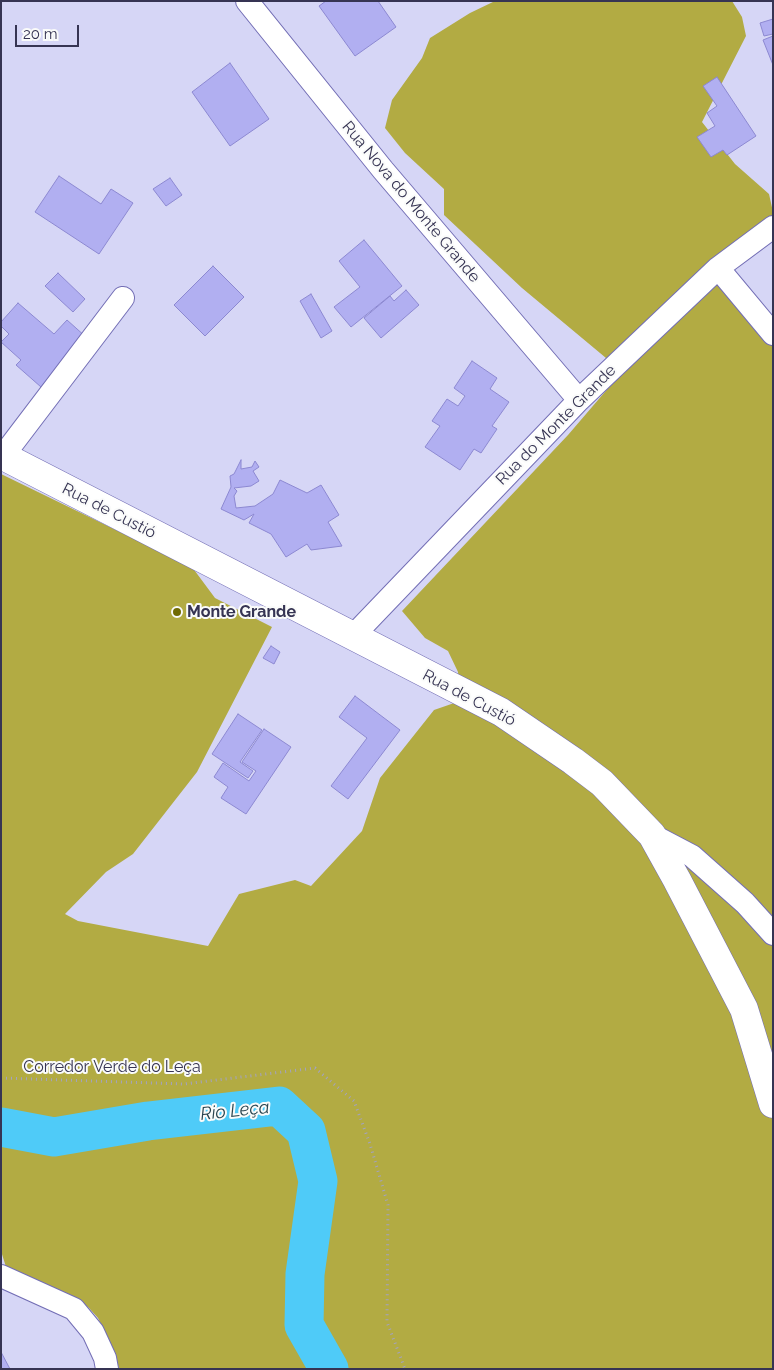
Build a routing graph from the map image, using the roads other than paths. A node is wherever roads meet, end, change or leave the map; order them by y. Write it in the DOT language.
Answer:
graph roads {
  1 [pos="247,1"];
  2 [pos="773,227"];
  3 [pos="718,268"];
  4 [pos="123,298"];
  5 [pos="773,334"];
  6 [pos="579,400"];
  7 [pos="2,456"];
  8 [pos="352,637"];
  9 [pos="652,835"];
  10 [pos="773,934"];
  11 [pos="773,1104"];
  12 [pos="1,1276"];
  13 [pos="107,1369"];
  1 -- 6 [label="street, Rua Nova do Monte Grande"];
  2 -- 3 [label="street, Rua do Monte Grande"];
  3 -- 5 [label="street"];
  3 -- 6 [label="street, Rua do Monte Grande"];
  4 -- 7 [label="street"];
  6 -- 8 [label="street, Rua do Monte Grande"];
  7 -- 8 [label="main road, Rua de Custió"];
  8 -- 9 [label="main road, Rua de Custió"];
  9 -- 10 [label="street"];
  9 -- 11 [label="main road, Rua de Custió"];
  12 -- 13 [label="street"];
}
